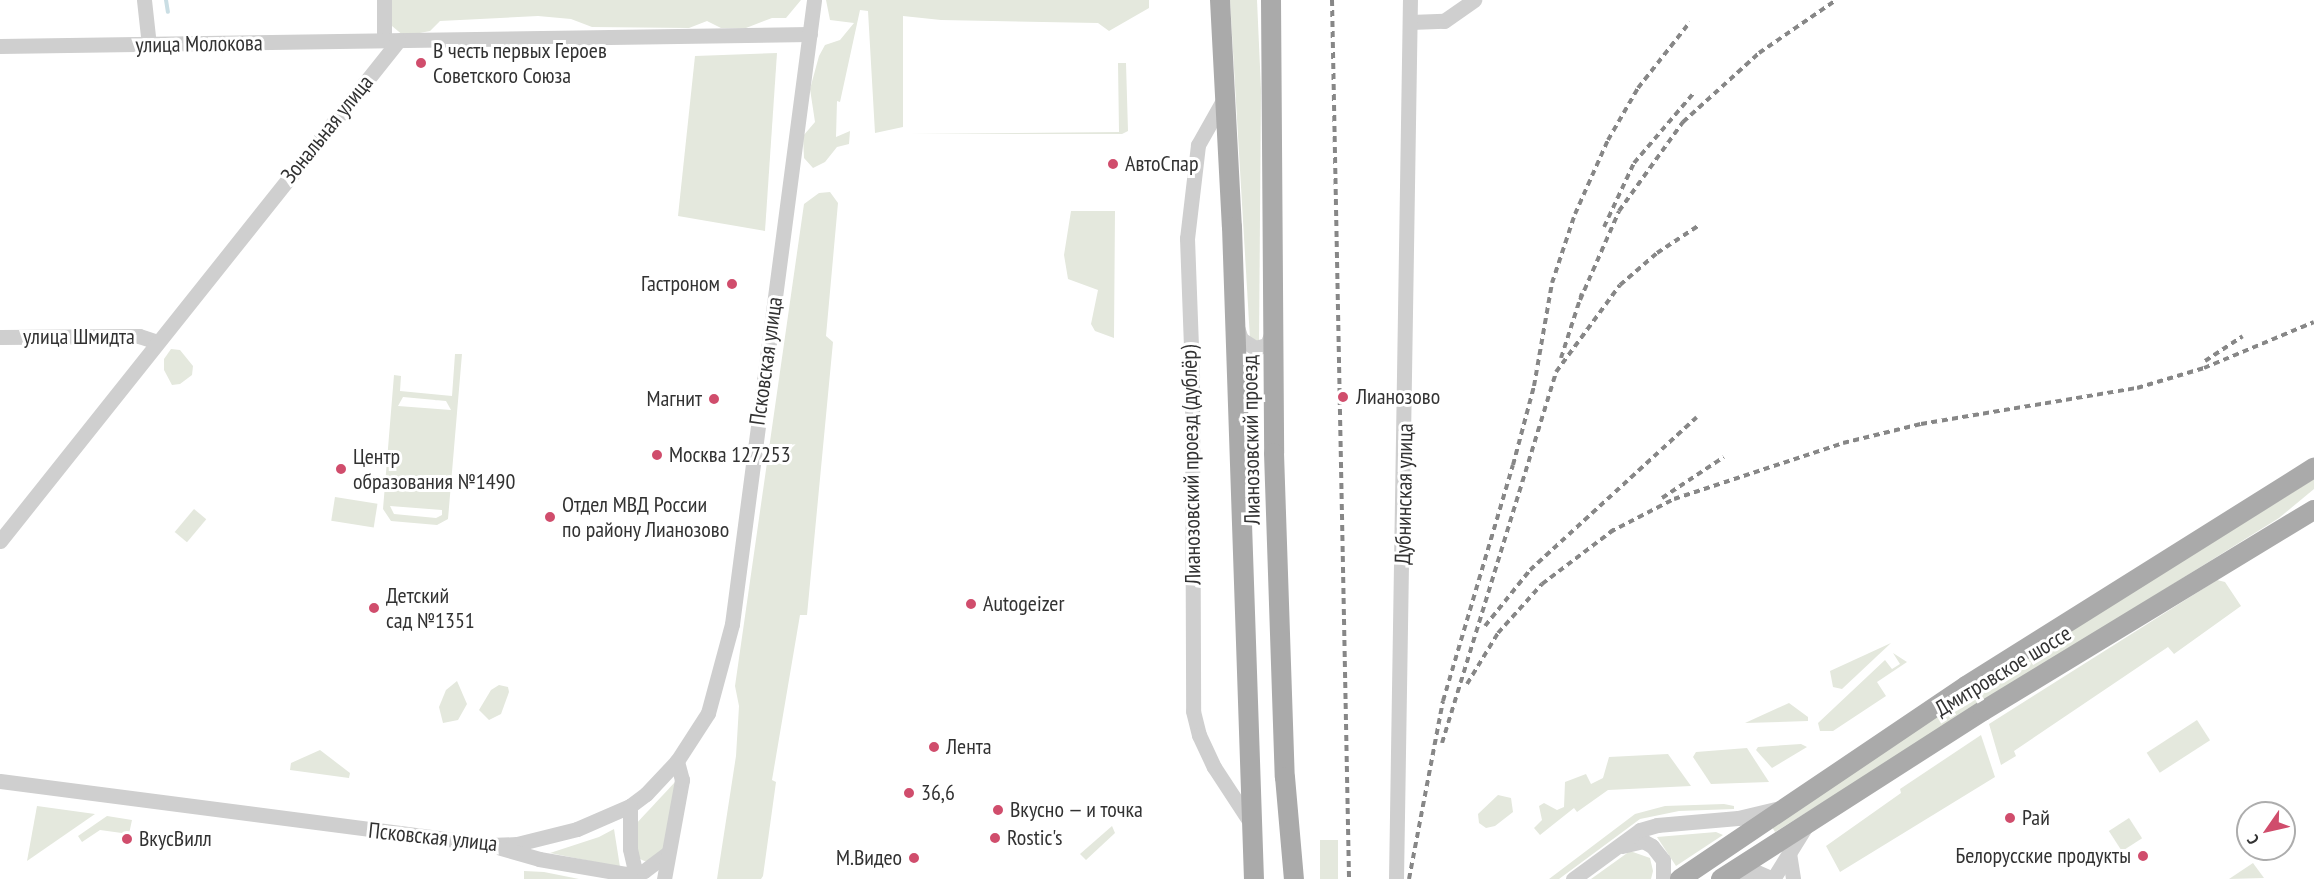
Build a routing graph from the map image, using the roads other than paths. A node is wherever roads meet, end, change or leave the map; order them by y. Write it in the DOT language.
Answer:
graph roads {
  1 [pos="144,0"];
  2 [pos="384,0"];
  3 [pos="814,0"];
  4 [pos="1220,0"];
  5 [pos="1271,0"];
  6 [pos="1410,0"];
  7 [pos="1474,0"];
  8 [pos="1410,22"];
  9 [pos="810,34"];
  10 [pos="391,40"];
  11 [pos="149,45"];
  12 [pos="0,46"];
  13 [pos="1225,97"];
  14 [pos="1236,325"];
  15 [pos="1272,332"];
  16 [pos="0,337"];
  17 [pos="157,342"];
  18 [pos="2314,468"];
  19 [pos="2314,510"];
  20 [pos="0,542"];
  21 [pos="677,761"];
  22 [pos="0,781"];
  23 [pos="1789,805"];
  24 [pos="630,806"];
  25 [pos="1809,822"];
  26 [pos="1252,825"];
  27 [pos="490,845"];
  28 [pos="1610,850"];
  29 [pos="668,853"];
  30 [pos="1789,853"];
  31 [pos="615,876"];
  32 [pos="637,876"];
  33 [pos="664,879"];
  34 [pos="1254,879"];
  35 [pos="1294,879"];
  36 [pos="1396,879"];
  37 [pos="1573,879"];
  38 [pos="1663,879"];
  39 [pos="1680,879"];
  40 [pos="1721,879"];
  41 [pos="1737,879"];
  42 [pos="1773,879"];
  43 [pos="1793,879"];
  1 -- 11 [label="street"];
  2 -- 10 [label="street"];
  3 -- 9 [label="street, Псковская улица"];
  4 -- 13 [label="main road, Лианозовский проезд"];
  5 -- 15 [label="main road, Лианозовский проезд"];
  6 -- 8 [label="street, Дубнинская улица"];
  7 -- 8 [label="street"];
  8 -- 36 [label="street, Дубнинская улица"];
  9 -- 10 [label="street"];
  9 -- 21 [label="street, Псковская улица"];
  10 -- 11 [label="street, улица Молокова"];
  10 -- 17 [label="street, Зональная улица"];
  11 -- 12 [label="street, улица Молокова"];
  13 -- 14 [label="main road, Лианозовский проезд"];
  13 -- 26 [label="street, Лианозовский проезд (дублёр)"];
  14 -- 15 [label="street"];
  14 -- 26 [label="main road, Лианозовский проезд"];
  15 -- 35 [label="main road, Лианозовский проезд"];
  16 -- 17 [label="street, улица Шмидта"];
  17 -- 20 [label="street, Зональная улица"];
  18 -- 23 [label="main road, Дмитровское шоссе"];
  19 -- 25 [label="main road, Дмитровское шоссе"];
  21 -- 24 [label="street, Псковская улица"];
  21 -- 29 [label="street"];
  22 -- 27 [label="street, Псковская улица"];
  23 -- 28 [label="street, Дмитровское шоссе"];
  23 -- 39 [label="main road, Дмитровское шоссе"];
  24 -- 27 [label="street, Псковская улица"];
  24 -- 32 [label="street"];
  25 -- 30 [label="street"];
  25 -- 40 [label="main road, Дмитровское шоссе"];
  26 -- 34 [label="main road, Лианозовский проезд"];
  27 -- 31 [label="street"];
  28 -- 37 [label="street, Дмитровское шоссе"];
  28 -- 38 [label="street, Дмитровское шоссе"];
  29 -- 32 [label="street"];
  29 -- 33 [label="street"];
  30 -- 42 [label="street"];
  30 -- 43 [label="street"];
  31 -- 32 [label="street"];
  41 -- 42 [label="street"];
}
